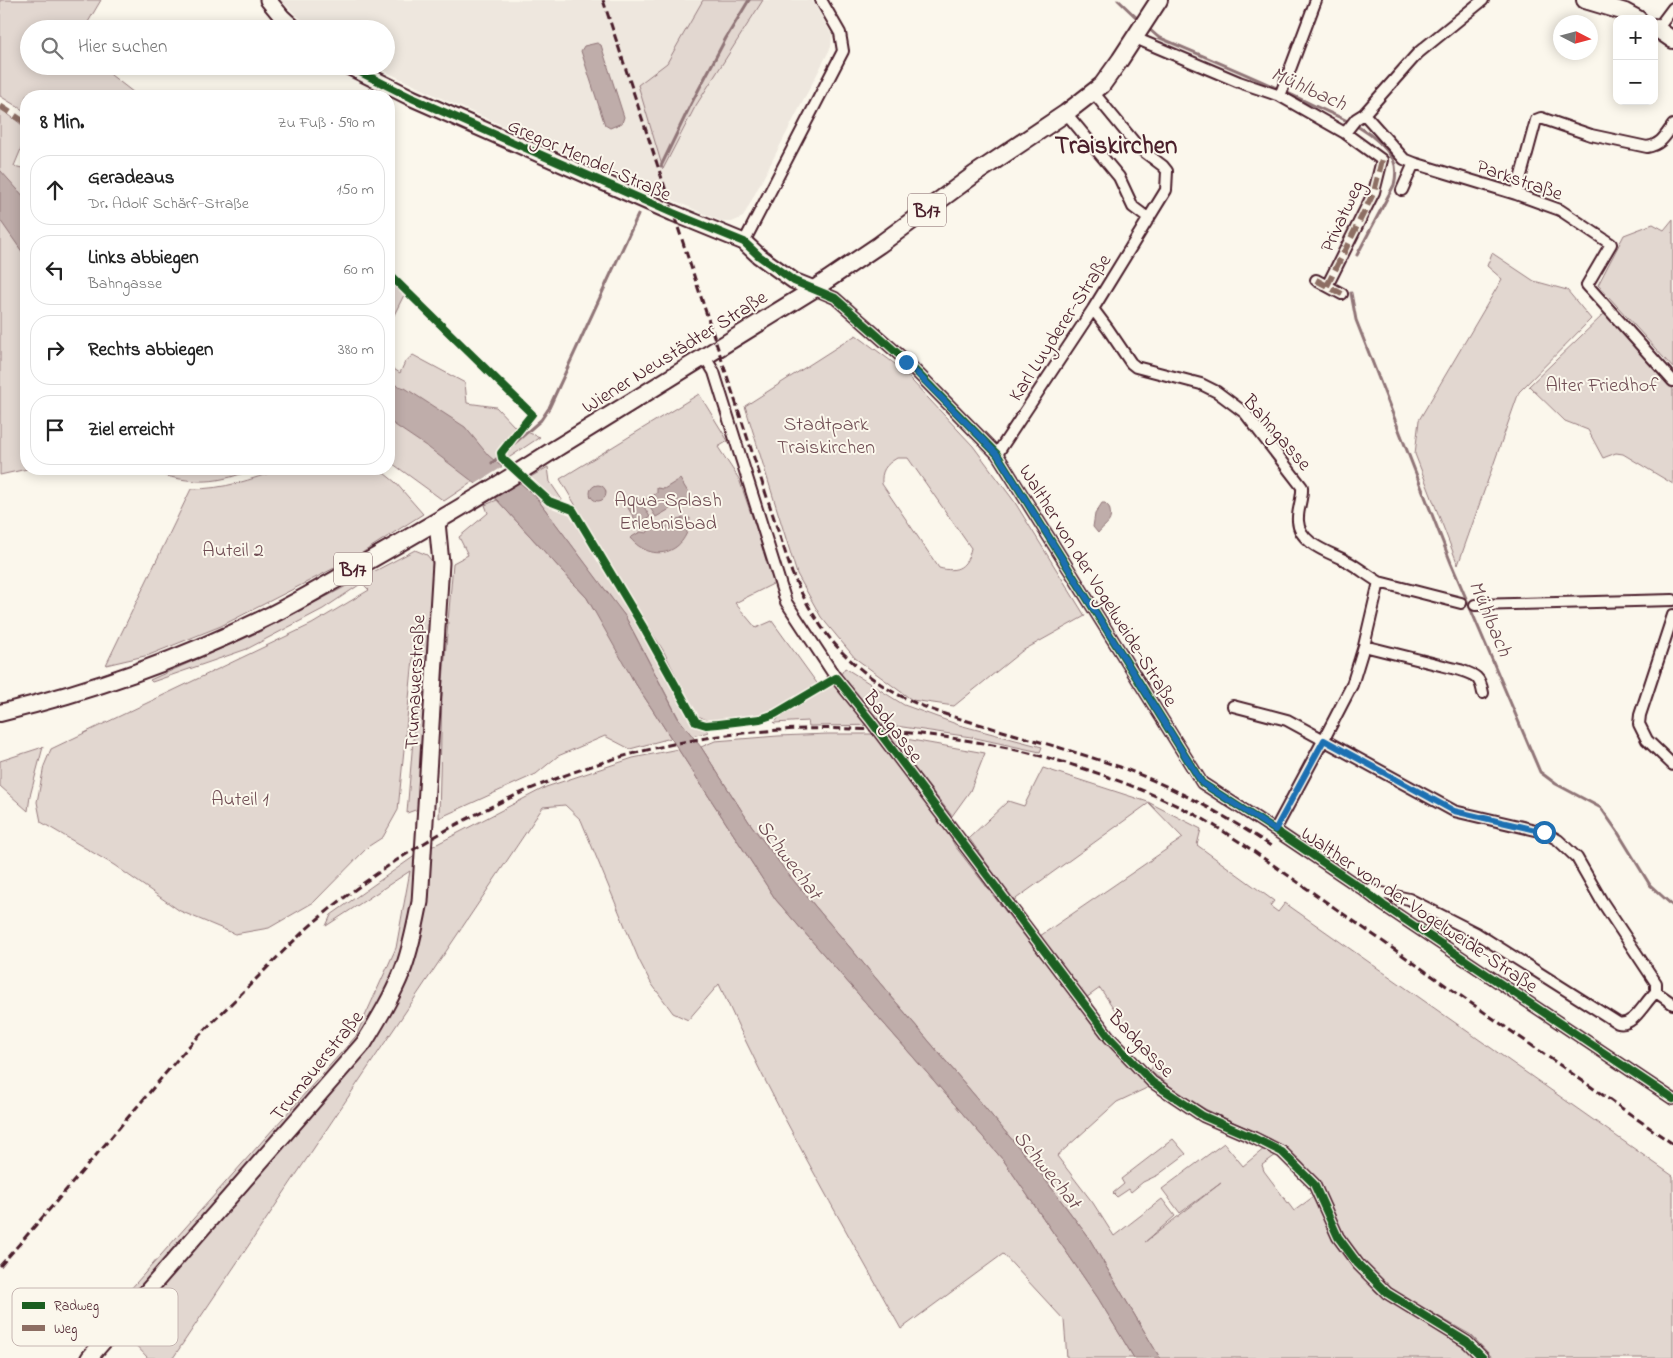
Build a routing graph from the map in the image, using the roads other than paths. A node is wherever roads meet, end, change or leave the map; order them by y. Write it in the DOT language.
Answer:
graph roads {
  1 [pos="268,0"];
  2 [pos="821,0"];
  3 [pos="1159,0"];
  4 [pos="1316,0"];
  5 [pos="1483,0"];
  6 [pos="1585,0"];
  7 [pos="1673,8"];
  8 [pos="1631,15"];
  9 [pos="285,20"];
  10 [pos="1658,25"];
  11 [pos="1140,29"];
  12 [pos="1658,29"];
  13 [pos="1673,40"];
  14 [pos="366,75"];
  15 [pos="1281,91"];
  16 [pos="1098,99"];
  17 [pos="1066,113"];
  18 [pos="1354,123"];
  19 [pos="1673,125"];
  20 [pos="1414,163"];
  21 [pos="1402,190"];
  22 [pos="1516,194"];
  23 [pos="1149,219"];
  24 [pos="744,242"];
  25 [pos="1316,280"];
  26 [pos="1327,286"];
  27 [pos="814,289"];
  28 [pos="1342,294"];
  29 [pos="1093,310"];
  30 [pos="705,357"];
  31 [pos="1673,381"];
  32 [pos="997,454"];
  33 [pos="437,522"];
  34 [pos="1379,582"];
  35 [pos="1673,600"];
  36 [pos="1462,603"];
  37 [pos="1475,605"];
  38 [pos="1673,615"];
  39 [pos="1364,646"];
  40 [pos="1483,692"];
  41 [pos="1233,706"];
  42 [pos="0,713"];
  43 [pos="1324,740"];
  44 [pos="1673,765"];
  45 [pos="1275,830"];
  46 [pos="1361,888"];
  47 [pos="1656,992"];
  48 [pos="1673,1004"];
  49 [pos="1673,1099"];
  50 [pos="149,1288"];
  51 [pos="99,1346"];
  52 [pos="88,1358"];
  53 [pos="1483,1358"];
  1 -- 9 [label="main road"];
  2 -- 24 [label="street"];
  3 -- 11 [label="main road, Wiener Neustädter Straße / B17"];
  4 -- 15 [label="street"];
  5 -- 18 [label="street"];
  6 -- 8 [label="main road"];
  7 -- 10 [label="street"];
  11 -- 15 [label="street"];
  11 -- 16 [label="main road, Wiener Neustädter Straße / B17"];
  12 -- 13 [label="main road"];
  14 -- 24 [label="main road, Gregor Mendel-Straße"];
  15 -- 18 [label="street"];
  16 -- 17 [label="main road, Wiener Neustädter Straße / B17"];
  16 -- 23 [label="street, Karl Luyderer-Straße"];
  17 -- 23 [label="street"];
  17 -- 27 [label="main road, Wiener Neustädter Straße / B17"];
  18 -- 20 [label="street"];
  18 -- 26 [label="street, Privatweg"];
  19 -- 22 [label="street"];
  20 -- 21 [label="street"];
  20 -- 22 [label="street, Parkstraße"];
  22 -- 31 [label="street, Parkstraße"];
  23 -- 29 [label="street, Karl Luyderer-Straße"];
  24 -- 27 [label="main road, Gregor Mendel-Straße"];
  25 -- 26 [label="street"];
  26 -- 28 [label="street"];
  27 -- 30 [label="main road, Wiener Neustädter Straße / B17"];
  27 -- 32 [label="street, Walther von der Vogelweide-Straße"];
  29 -- 32 [label="street, Karl Luyderer-Straße"];
  29 -- 34 [label="street, Bahngasse"];
  30 -- 33 [label="main road, Wiener Neustädter Straße / B17"];
  30 -- 53 [label="street, Badgasse"];
  32 -- 45 [label="street, Walther von der Vogelweide-Straße"];
  33 -- 42 [label="main road, B17"];
  33 -- 50 [label="main road, Trumauerstraße"];
  34 -- 36 [label="street, Bahngasse"];
  34 -- 39 [label="street"];
  35 -- 37 [label="street"];
  38 -- 44 [label="street"];
  39 -- 40 [label="street"];
  39 -- 43 [label="street"];
  41 -- 43 [label="street"];
  43 -- 45 [label="street"];
  43 -- 47 [label="street"];
  45 -- 46 [label="street, Walther von der Vogelweide-Straße"];
  46 -- 47 [label="street, Walther von der Vogelweide-Straße"];
  46 -- 49 [label="street, Walther von der Vogelweide-Straße"];
  47 -- 48 [label="street"];
  51 -- 52 [label="main road, Trumauerstraße"];
}
